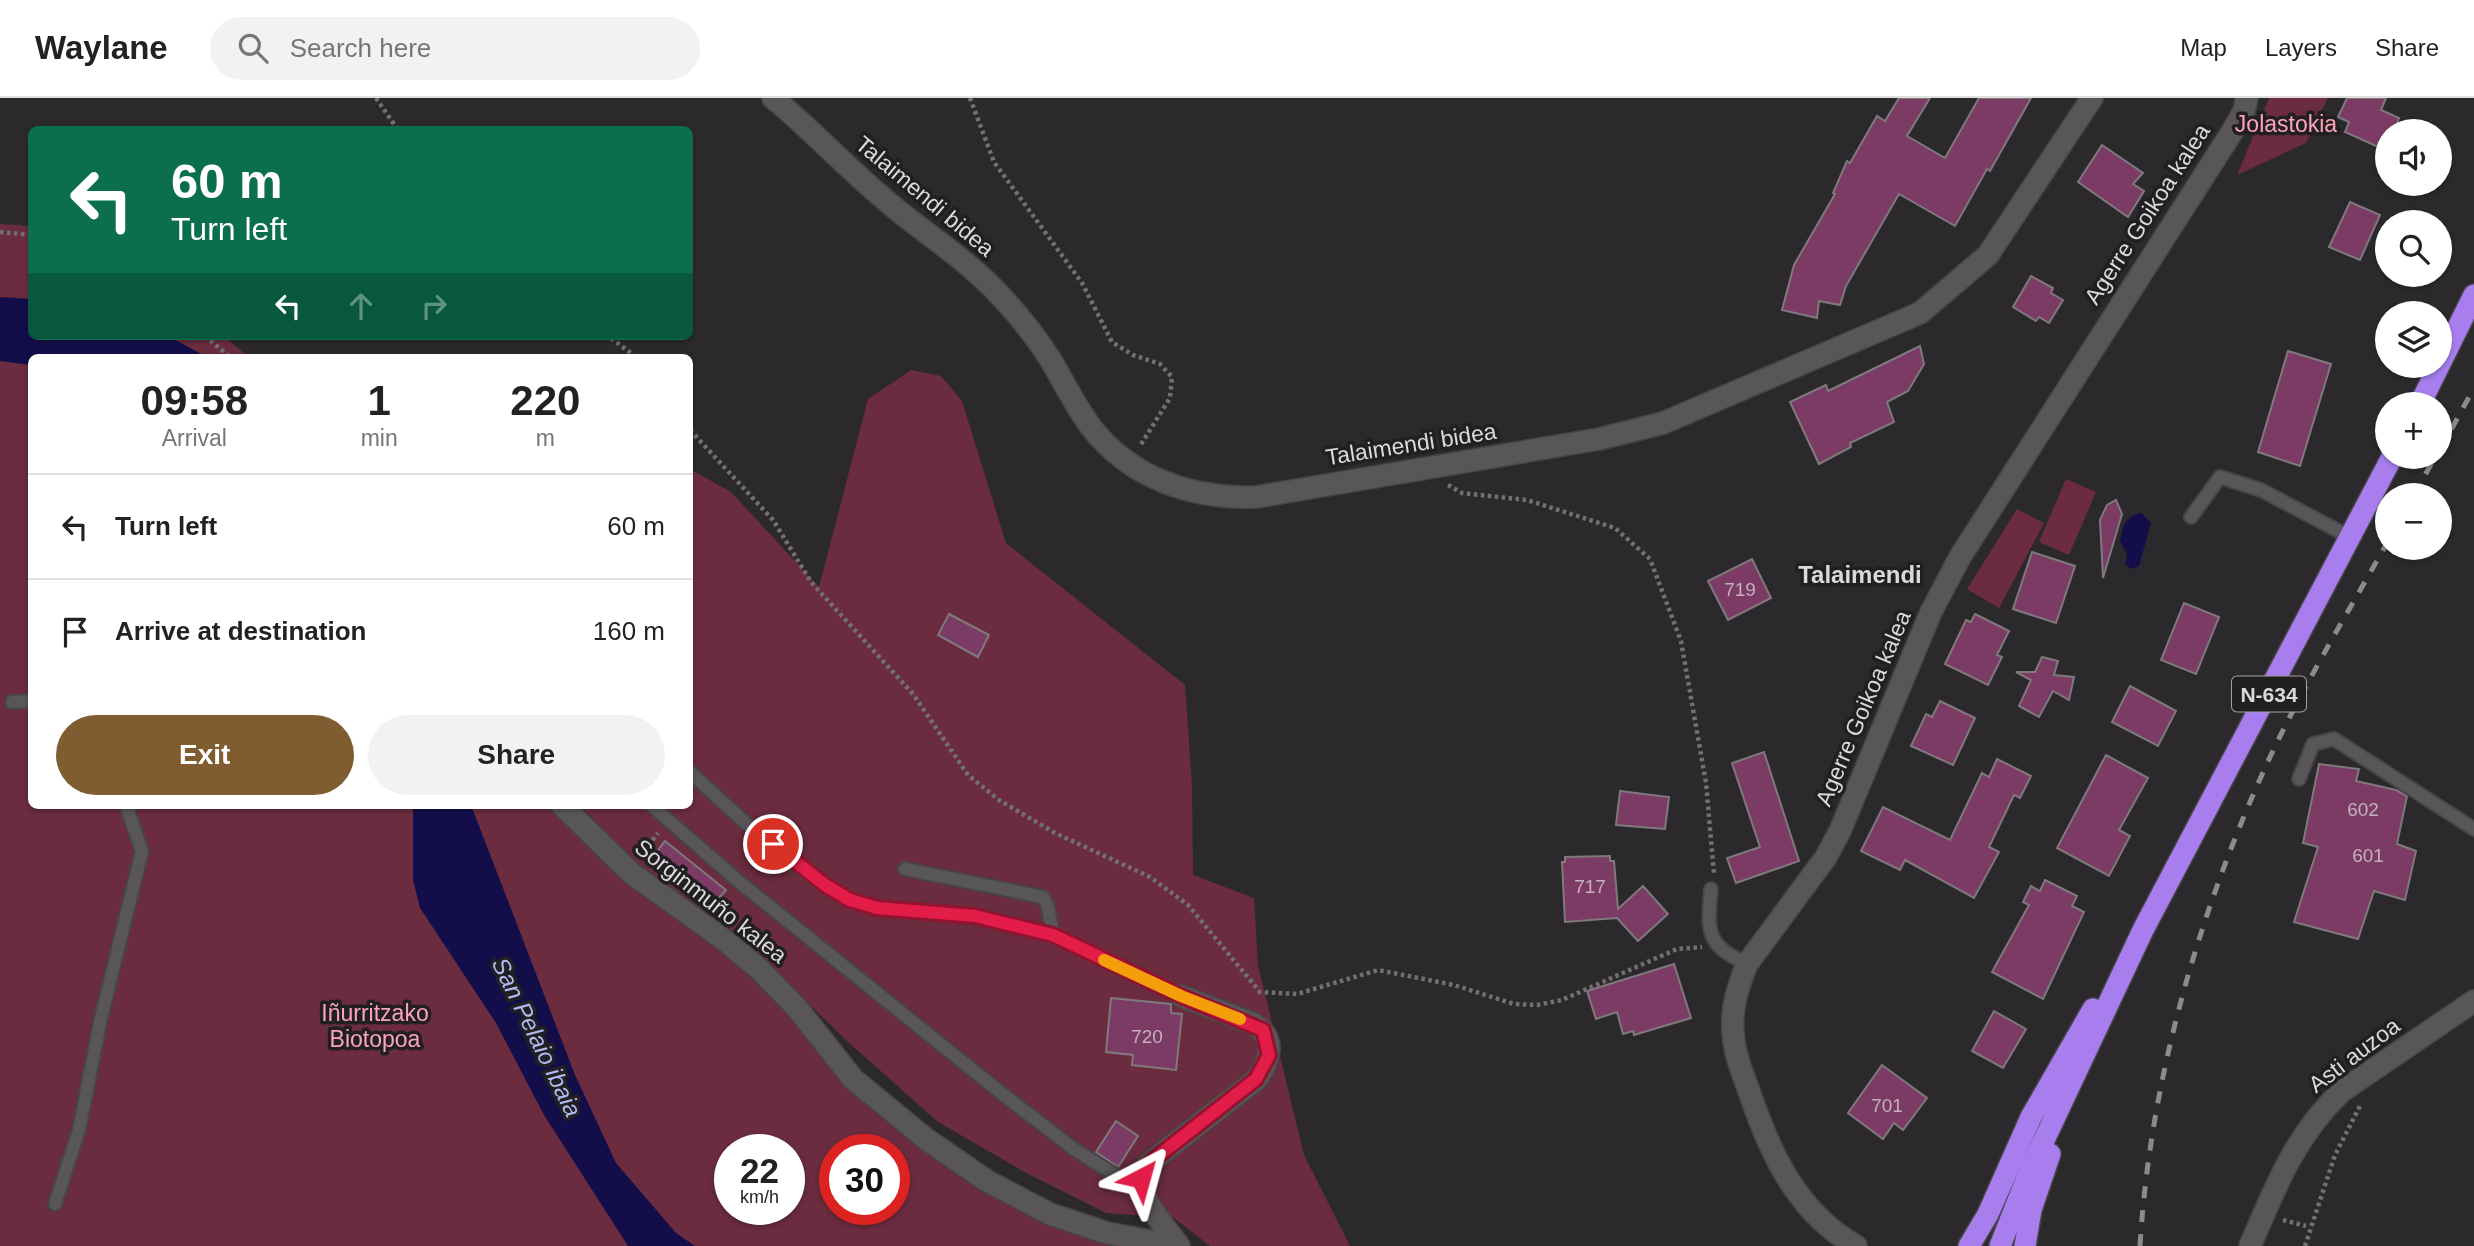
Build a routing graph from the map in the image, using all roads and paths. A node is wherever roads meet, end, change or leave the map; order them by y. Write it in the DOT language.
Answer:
graph roads {
  1 [pos="376,98"];
  2 [pos="773,98"];
  3 [pos="970,98"];
  4 [pos="2092,98"];
  5 [pos="2247,98"];
  6 [pos="395,126"];
  7 [pos="0,232"];
  8 [pos="28,234"];
  9 [pos="2474,295"];
  10 [pos="210,340"];
  11 [pos="613,340"];
  12 [pos="226,354"];
  13 [pos="632,354"];
  14 [pos="2426,392"];
  15 [pos="693,433"];
  16 [pos="1130,463"];
  17 [pos="1421,468"];
  18 [pos="2386,469"];
  19 [pos="2191,517"];
  20 [pos="2350,537"];
  21 [pos="28,701"];
  22 [pos="12,702"];
  23 [pos="693,775"];
  24 [pos="2299,779"];
  25 [pos="127,809"];
  26 [pos="566,809"];
  27 [pos="655,809"];
  28 [pos="667,820"];
  29 [pos="2474,829"];
  30 [pos="905,869"];
  31 [pos="631,873"];
  32 [pos="1711,890"];
  33 [pos="2143,930"];
  34 [pos="1053,935"];
  35 [pos="1706,946"];
  36 [pos="1747,964"];
  37 [pos="1181,996"];
  38 [pos="2474,1001"];
  39 [pos="2364,1099"];
  40 [pos="2058,1110"];
  41 [pos="1145,1194"];
  42 [pos="55,1204"];
  43 [pos="2274,1213"];
  44 [pos="2306,1226"];
  45 [pos="1848,1243"];
  46 [pos="1178,1246"];
  47 [pos="1969,1246"];
  48 [pos="2000,1246"];
  49 [pos="2025,1246"];
  50 [pos="2250,1246"];
  51 [pos="2264,1246"];
  52 [pos="2305,1246"];
  1 -- 6 [label="path"];
  2 -- 16 [label="street, Talaimendi bidea"];
  3 -- 16 [label="path"];
  4 -- 17 [label="street, Talaimendi bidea"];
  5 -- 36 [label="street, Agerre Goikoa kalea"];
  7 -- 8 [label="path"];
  9 -- 14 [label="highway"];
  10 -- 12 [label="path"];
  11 -- 13 [label="path"];
  15 -- 35 [label="path"];
  16 -- 17 [label="street, Talaimendi bidea"];
  17 -- 32 [label="path"];
  18 -- 20 [label="highway, N-634"];
  19 -- 20 [label="lane"];
  20 -- 33 [label="highway, N-634"];
  21 -- 22 [label="lane"];
  23 -- 34 [label="lane"];
  24 -- 29 [label="lane"];
  25 -- 42 [label="lane"];
  26 -- 31 [label="street, Sorginmuño kalea"];
  27 -- 28 [label="lane"];
  28 -- 31 [label="path"];
  28 -- 41 [label="lane"];
  30 -- 34 [label="lane"];
  31 -- 46 [label="street, Sorginmuño kalea"];
  32 -- 36 [label="lane"];
  33 -- 40 [label="highway, N-634"];
  33 -- 47 [label="highway, N-634"];
  34 -- 37 [label="lane"];
  36 -- 45 [label="street, Agerre Goikoa kalea"];
  37 -- 41 [label="street"];
  38 -- 43 [label="street, Asti auzoa"];
  39 -- 52 [label="path"];
  40 -- 48 [label="highway, N-634"];
  40 -- 49 [label="highway"];
  41 -- 46 [label="street"];
  43 -- 44 [label="path"];
  43 -- 50 [label="street, Asti auzoa"];
  43 -- 51 [label="street, Asti auzoa"];
}
